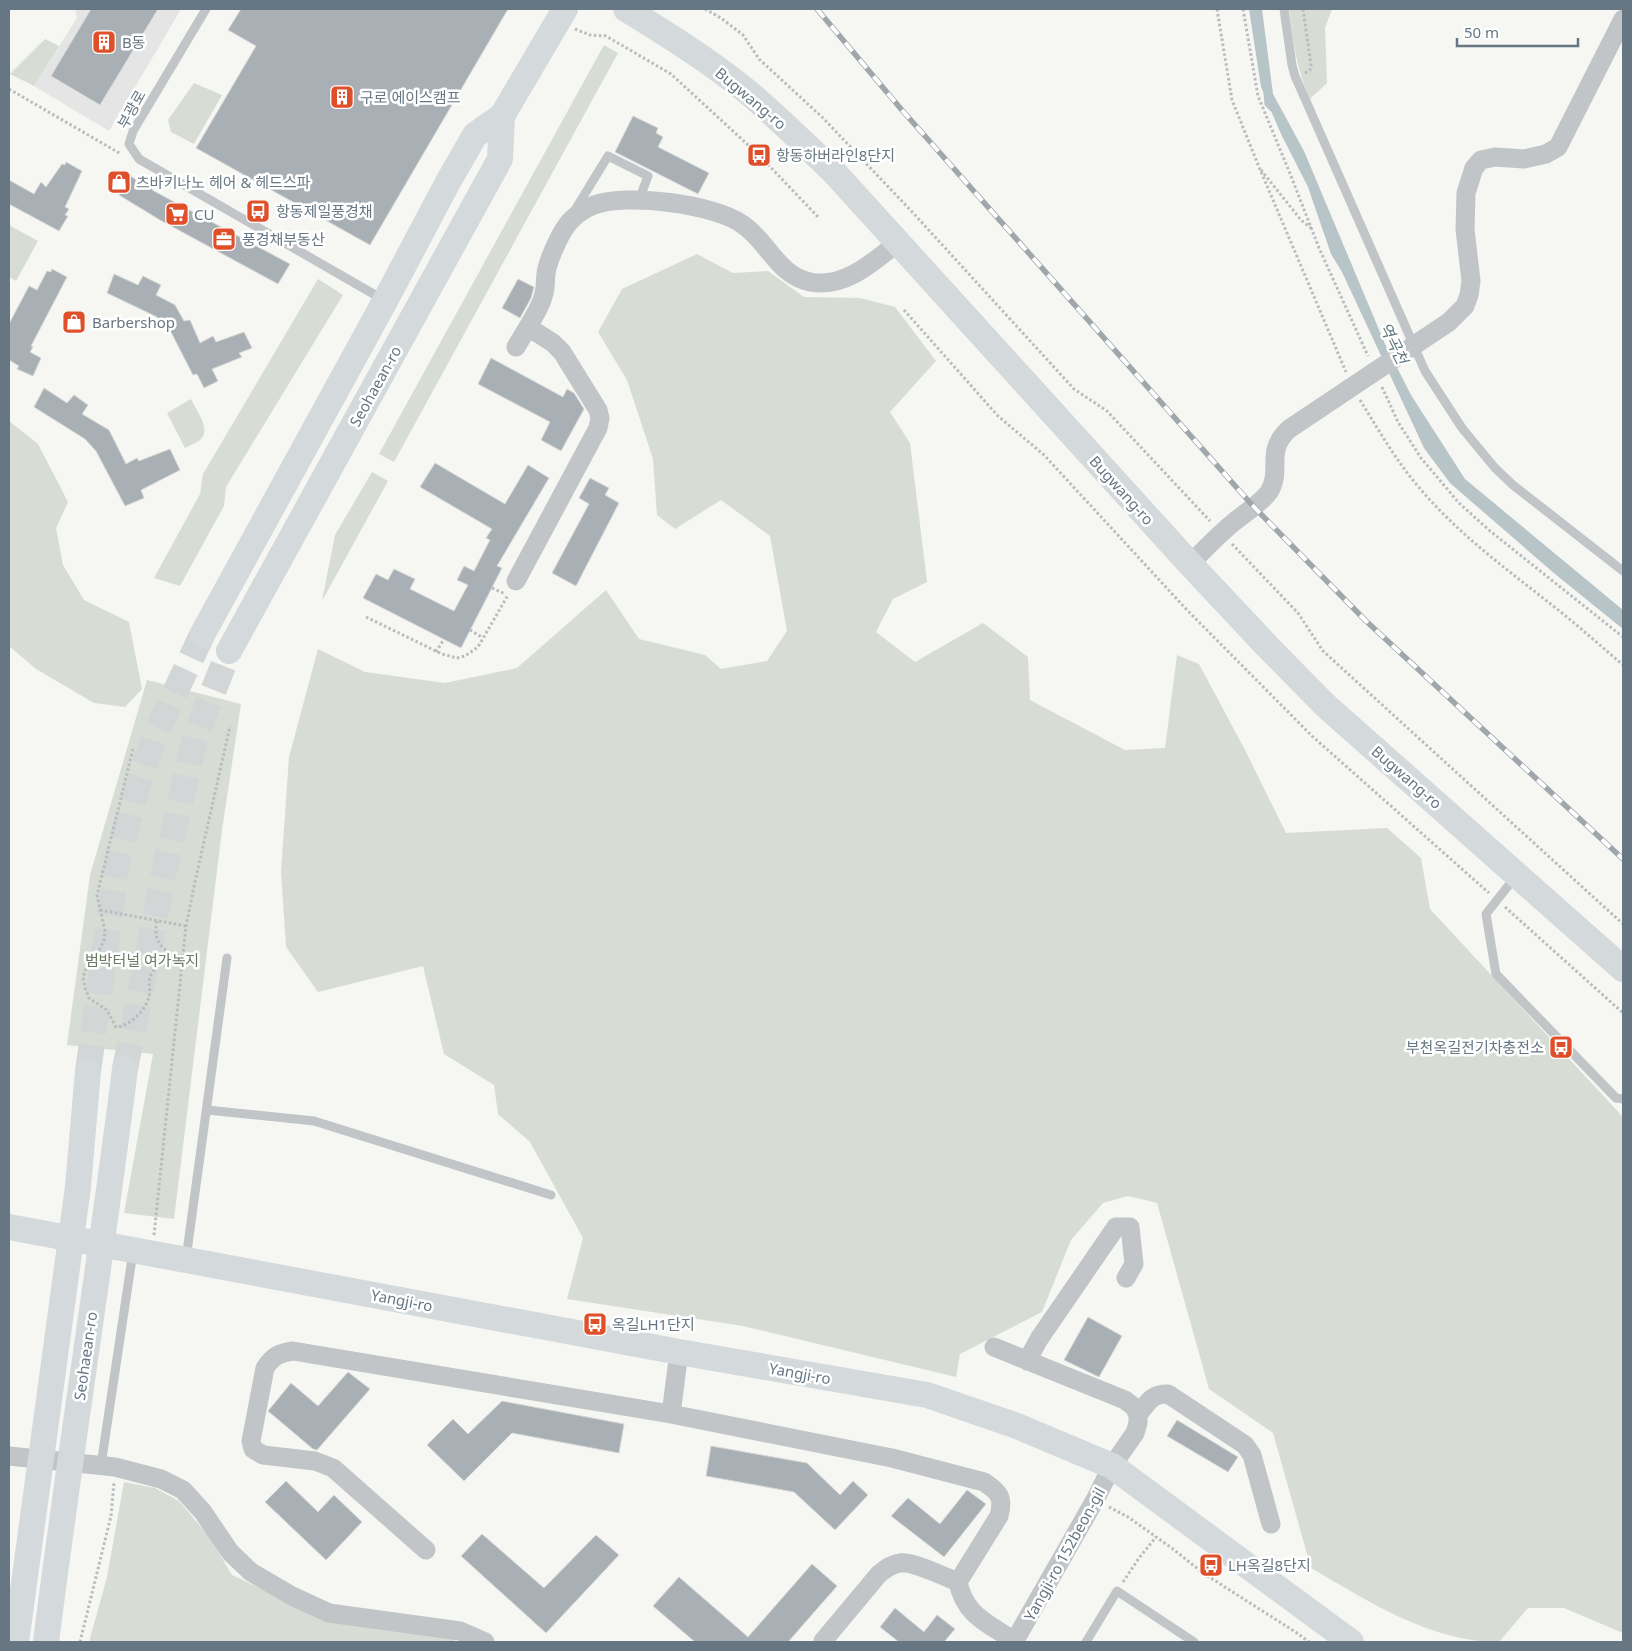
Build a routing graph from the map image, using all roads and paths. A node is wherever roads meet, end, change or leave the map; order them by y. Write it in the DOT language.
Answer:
graph roads {
  1 [pos="206,9"];
  2 [pos="626,9"];
  3 [pos="705,9"];
  4 [pos="1284,9"];
  5 [pos="1303,9"];
  6 [pos="562,15"];
  7 [pos="1623,19"];
  8 [pos="1295,76"];
  9 [pos="9,89"];
  10 [pos="502,116"];
  11 [pos="122,155"];
  12 [pos="1259,167"];
  13 [pos="639,200"];
  14 [pos="818,217"];
  15 [pos="566,226"];
  16 [pos="1312,228"];
  17 [pos="897,243"];
  18 [pos="385,301"];
  19 [pos="904,310"];
  20 [pos="528,327"];
  21 [pos="1414,345"];
  22 [pos="516,347"];
  23 [pos="1221,533"];
  24 [pos="1190,564"];
  25 [pos="1623,572"];
  26 [pos="492,588"];
  27 [pos="512,589"];
  28 [pos="366,617"];
  29 [pos="470,630"];
  30 [pos="202,635"];
  31 [pos="483,638"];
  32 [pos="444,639"];
  33 [pos="230,651"];
  34 [pos="436,652"];
  35 [pos="230,726"];
  36 [pos="133,749"];
  37 [pos="1517,875"];
  38 [pos="1497,900"];
  39 [pos="100,910"];
  40 [pos="157,921"];
  41 [pos="1623,924"];
  42 [pos="186,926"];
  43 [pos="167,951"];
  44 [pos="183,957"];
  45 [pos="228,958"];
  46 [pos="1623,969"];
  47 [pos="1623,1013"];
  48 [pos="125,1069"];
  49 [pos="88,1071"];
  50 [pos="1623,1099"];
  51 [pos="207,1110"];
  52 [pos="552,1195"];
  53 [pos="9,1227"];
  54 [pos="143,1251"];
  55 [pos="186,1259"];
  56 [pos="1126,1278"];
  57 [pos="994,1347"];
  58 [pos="679,1352"];
  59 [pos="1027,1361"];
  60 [pos="671,1414"];
  61 [pos="1138,1415"];
  62 [pos="9,1456"];
  63 [pos="108,1466"];
  64 [pos="1112,1466"];
  65 [pos="1095,1500"];
  66 [pos="1271,1524"];
  67 [pos="1156,1537"];
  68 [pos="426,1550"];
  69 [pos="958,1582"];
  70 [pos="1117,1591"];
  71 [pos="16,1642"];
  72 [pos="46,1642"];
  73 [pos="80,1642"];
  74 [pos="485,1642"];
  75 [pos="823,1642"];
  76 [pos="1015,1642"];
  77 [pos="1086,1642"];
  78 [pos="1194,1642"];
  79 [pos="1308,1642"];
  80 [pos="1351,1642"];
  1 -- 18 [label="lane, 부광로"];
  2 -- 17 [label="main road, Bugwang-ro"];
  3 -- 23 [label="path"];
  4 -- 8 [label="lane"];
  5 -- 8 [label="path"];
  6 -- 10 [label="main road, Seohaean-ro"];
  6 -- 14 [label="path"];
  7 -- 21 [label="street"];
  8 -- 21 [label="lane"];
  9 -- 11 [label="path"];
  10 -- 18 [label="main road, Seohaean-ro"];
  10 -- 33 [label="main road, Seohaean-ro"];
  12 -- 16 [label="path"];
  13 -- 15 [label="street"];
  13 -- 15 [label="lane"];
  13 -- 17 [label="street"];
  15 -- 20 [label="street"];
  17 -- 24 [label="main road, Bugwang-ro"];
  18 -- 30 [label="main road, Seohaean-ro"];
  19 -- 38 [label="path"];
  20 -- 22 [label="street"];
  20 -- 27 [label="street"];
  21 -- 23 [label="street"];
  21 -- 25 [label="lane"];
  23 -- 24 [label="street"];
  23 -- 41 [label="path"];
  24 -- 37 [label="main road, Bugwang-ro"];
  26 -- 27 [label="path"];
  27 -- 31 [label="path"];
  28 -- 34 [label="path"];
  29 -- 31 [label="path"];
  31 -- 34 [label="path"];
  32 -- 34 [label="path"];
  35 -- 42 [label="path"];
  36 -- 39 [label="path"];
  37 -- 38 [label="lane"];
  37 -- 46 [label="main road, Bugwang-ro"];
  38 -- 47 [label="path"];
  38 -- 50 [label="lane"];
  39 -- 40 [label="path"];
  39 -- 43 [label="path"];
  40 -- 42 [label="path"];
  40 -- 43 [label="path"];
  42 -- 44 [label="path"];
  43 -- 44 [label="path"];
  44 -- 54 [label="path"];
  45 -- 51 [label="lane"];
  48 -- 72 [label="main road, Seohaean-ro"];
  49 -- 71 [label="main road, Seohaean-ro"];
  51 -- 52 [label="lane"];
  51 -- 55 [label="lane"];
  53 -- 54 [label="main road, Yangji-ro"];
  54 -- 55 [label="main road, Yangji-ro"];
  54 -- 63 [label="lane"];
  55 -- 58 [label="main road, Yangji-ro"];
  56 -- 59 [label="street"];
  57 -- 59 [label="street"];
  58 -- 60 [label="street"];
  58 -- 64 [label="main road, Yangji-ro"];
  59 -- 61 [label="street"];
  60 -- 68 [label="street"];
  60 -- 69 [label="street"];
  61 -- 64 [label="street, Yangji-ro 152beon-gil"];
  61 -- 66 [label="street"];
  62 -- 63 [label="street"];
  63 -- 73 [label="path"];
  63 -- 74 [label="street"];
  64 -- 65 [label="street, Yangji-ro 152beon-gil"];
  64 -- 80 [label="main road, Yangji-ro"];
  65 -- 67 [label="path"];
  65 -- 76 [label="street, Yangji-ro 152beon-gil"];
  67 -- 70 [label="path"];
  67 -- 79 [label="path"];
  69 -- 75 [label="street"];
  69 -- 76 [label="street"];
  70 -- 77 [label="lane"];
  70 -- 78 [label="lane"];
}
